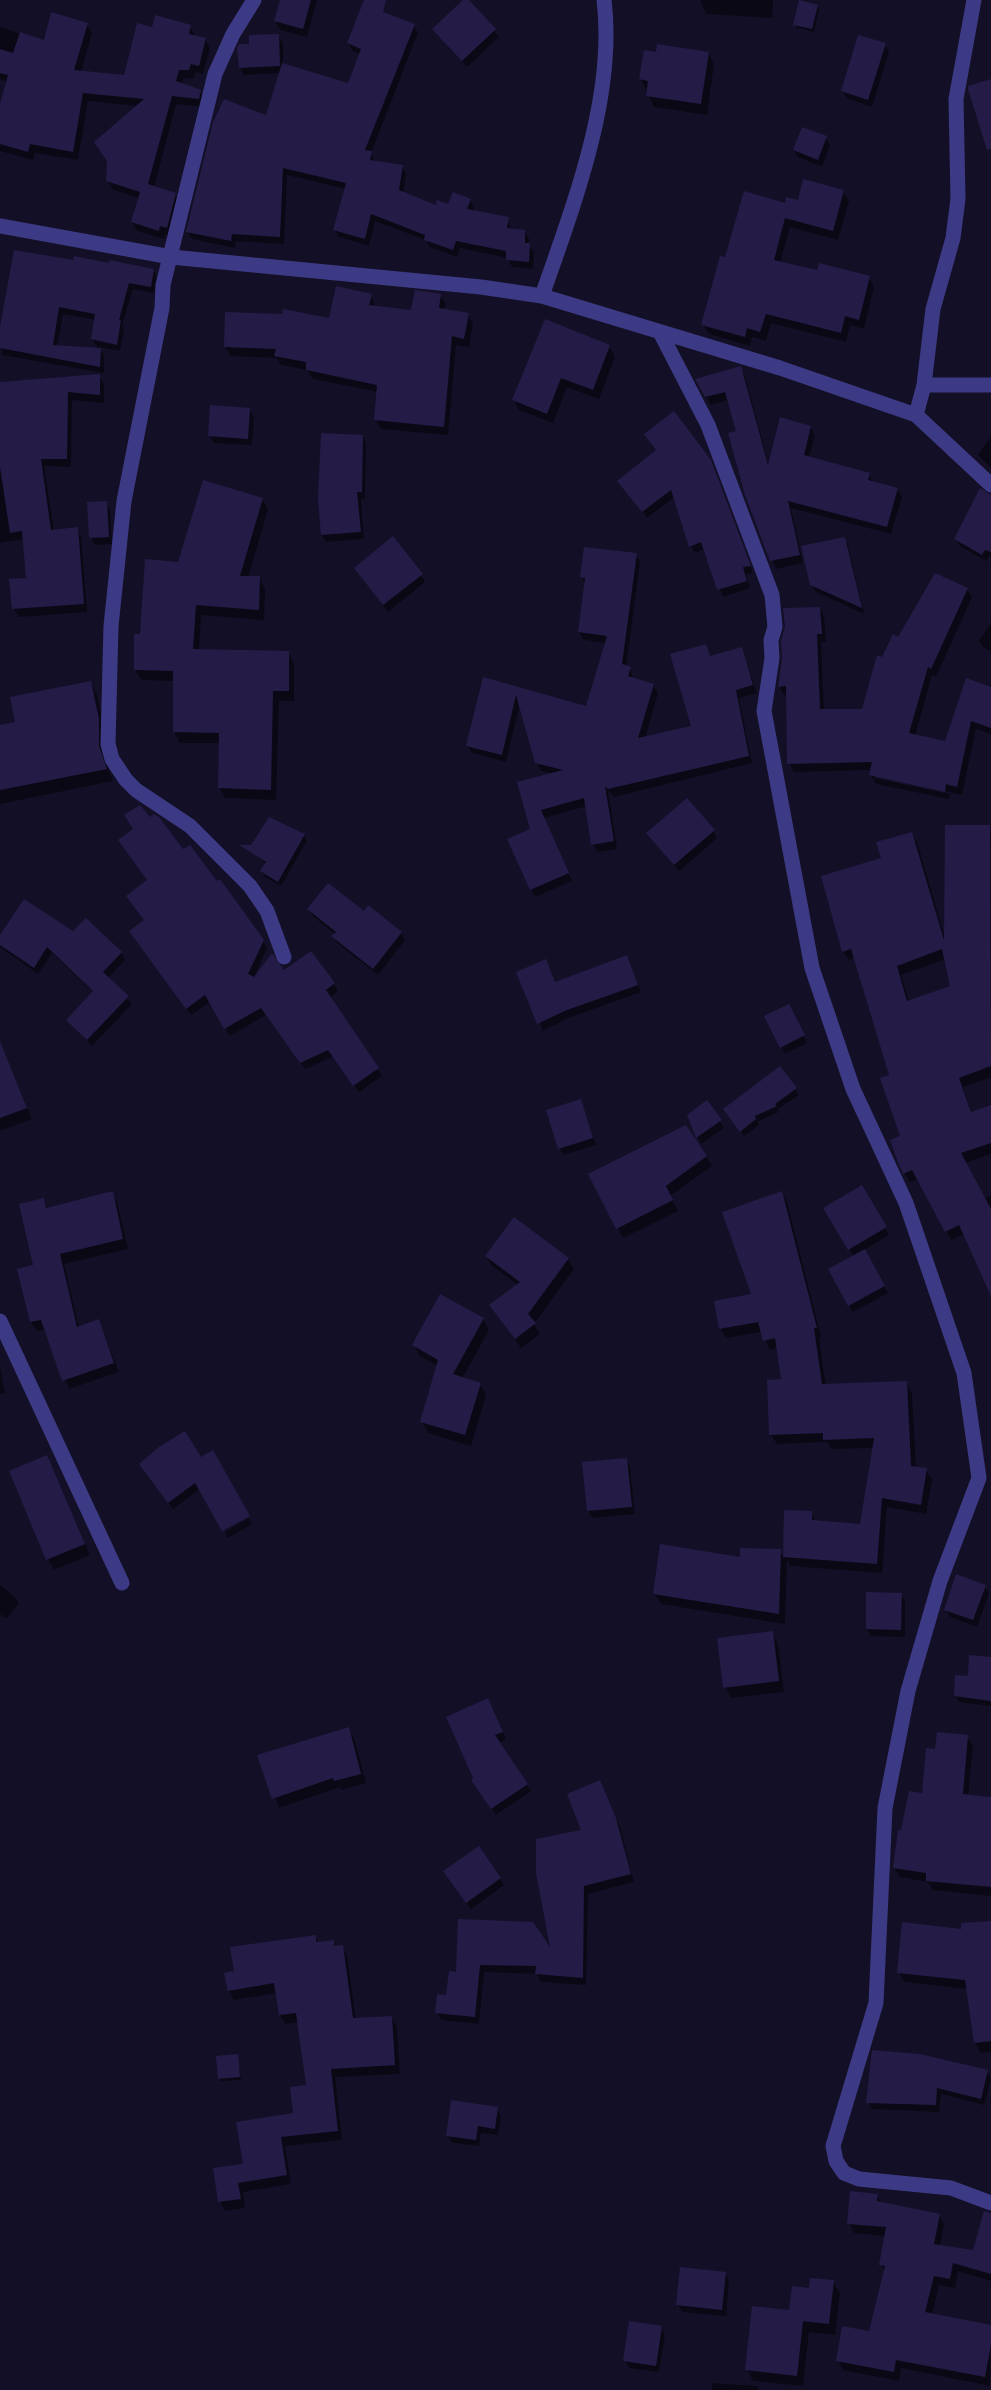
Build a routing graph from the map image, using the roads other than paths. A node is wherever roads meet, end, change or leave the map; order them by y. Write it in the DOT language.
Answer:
graph roads {
  1 [pos="254,0"];
  2 [pos="604,0"];
  3 [pos="974,0"];
  4 [pos="0,226"];
  5 [pos="171,257"];
  6 [pos="542,296"];
  7 [pos="661,334"];
  8 [pos="924,385"];
  9 [pos="991,385"];
  10 [pos="916,415"];
  11 [pos="991,485"];
  12 [pos="284,957"];
  13 [pos="0,1321"];
  14 [pos="985,1480"];
  15 [pos="122,1582"];
  16 [pos="991,2203"];
  1 -- 5 [label="street"];
  2 -- 6 [label="street"];
  3 -- 8 [label="street"];
  4 -- 5 [label="street"];
  5 -- 6 [label="street"];
  5 -- 12 [label="street"];
  6 -- 7 [label="street"];
  7 -- 10 [label="street"];
  7 -- 14 [label="street"];
  8 -- 9 [label="street"];
  8 -- 10 [label="street"];
  10 -- 11 [label="street"];
  13 -- 15 [label="street"];
  14 -- 16 [label="street"];
}
